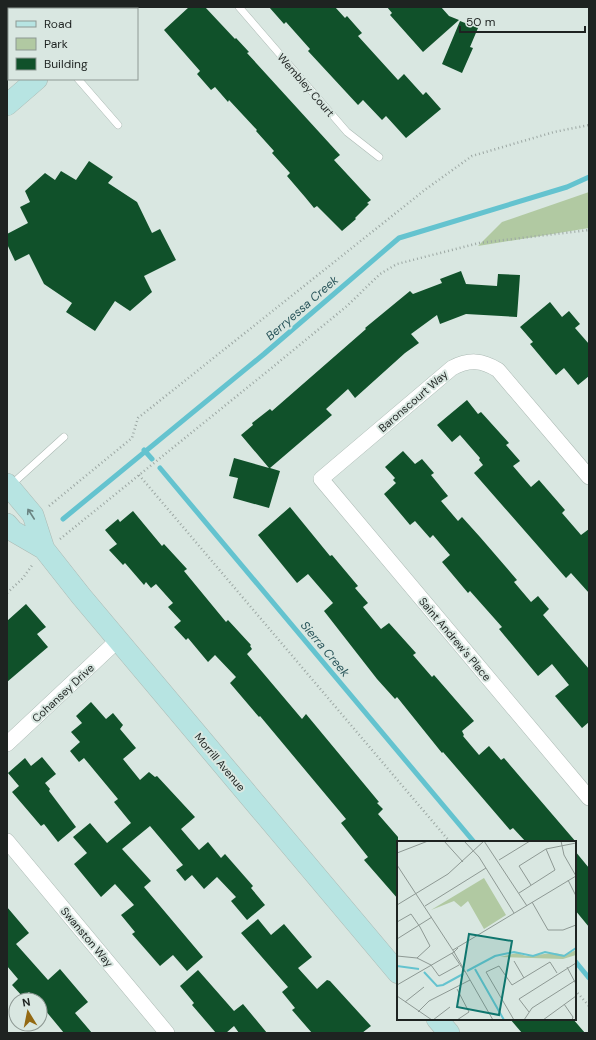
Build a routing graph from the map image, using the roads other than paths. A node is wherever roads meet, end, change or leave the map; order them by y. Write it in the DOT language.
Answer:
graph roads {
  1 [pos="239,7"];
  2 [pos="36,80"];
  3 [pos="79,80"];
  4 [pos="7,105"];
  5 [pos="118,125"];
  6 [pos="379,157"];
  7 [pos="64,437"];
  8 [pos="589,477"];
  9 [pos="321,479"];
  10 [pos="8,485"];
  11 [pos="7,524"];
  12 [pos="44,549"];
  13 [pos="118,640"];
  14 [pos="7,744"];
  15 [pos="589,798"];
  16 [pos="7,841"];
  17 [pos="397,972"];
  18 [pos="438,1020"];
  19 [pos="167,1033"];
  20 [pos="449,1033"];
  1 -- 6 [label="lane, Wembley Court"];
  2 -- 4 [label="street"];
  3 -- 5 [label="lane"];
  7 -- 10 [label="lane"];
  8 -- 9 [label="street, Baronscourt Way"];
  9 -- 15 [label="street, Saint Andrew's Place"];
  12 -- 10 [label="street, Morrill Avenue, one-way"];
  11 -- 12 [label="street, Morrill Avenue"];
  12 -- 13 [label="street, Morrill Avenue"];
  13 -- 14 [label="street, Cohansey Drive"];
  13 -- 17 [label="street, Morrill Avenue"];
  16 -- 19 [label="street, Swanston Way"];
  18 -- 20 [label="street"];
}
